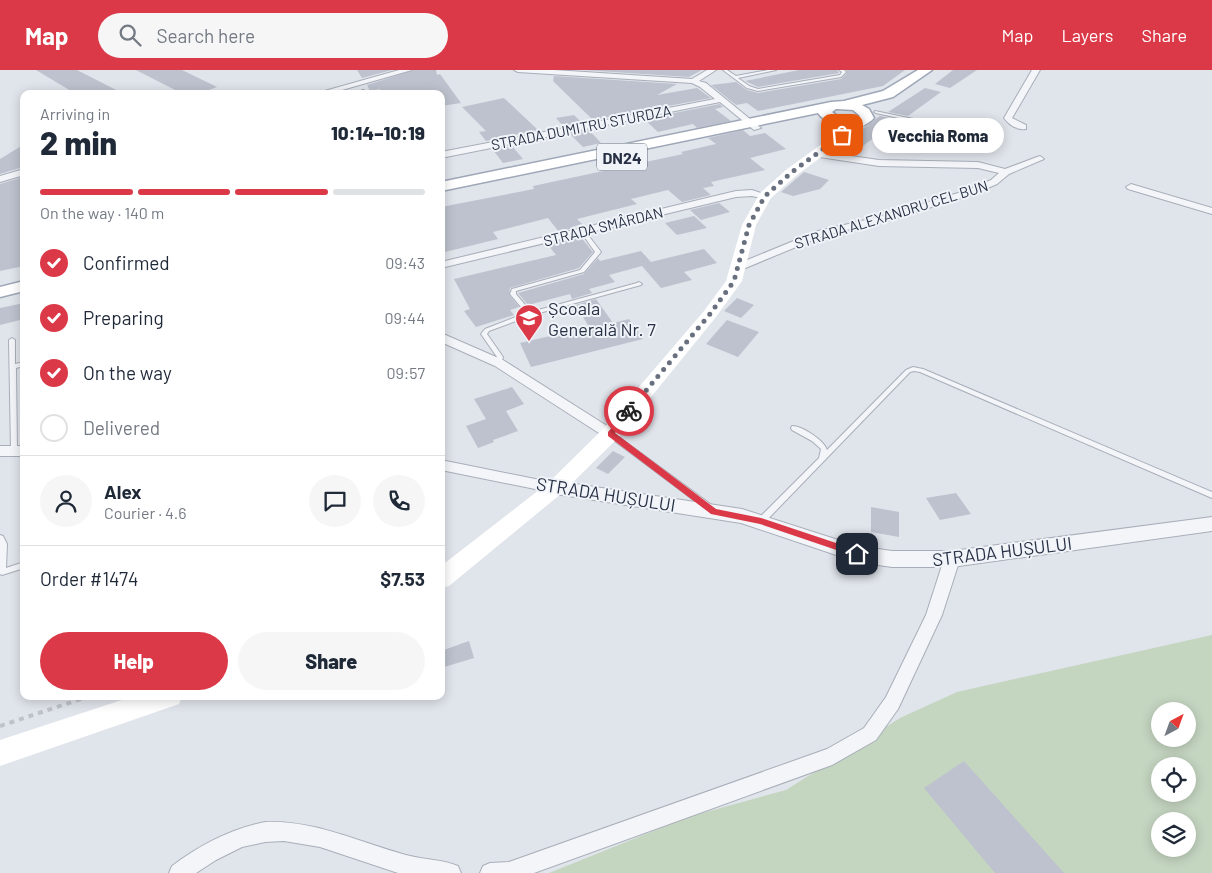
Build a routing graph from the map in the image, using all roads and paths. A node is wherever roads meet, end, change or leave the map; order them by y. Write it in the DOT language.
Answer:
graph roads {
  1 [pos="408,70"];
  2 [pos="518,70"];
  3 [pos="712,70"];
  4 [pos="725,70"];
  5 [pos="774,70"];
  6 [pos="841,70"];
  7 [pos="926,70"];
  8 [pos="938,70"];
  9 [pos="1036,70"];
  10 [pos="736,78"];
  11 [pos="694,81"];
  12 [pos="333,90"];
  13 [pos="720,100"];
  14 [pos="833,109"];
  15 [pos="868,117"];
  16 [pos="754,126"];
  17 [pos="1023,127"];
  18 [pos="842,128"];
  19 [pos="995,143"];
  20 [pos="445,153"];
  21 [pos="816,154"];
  22 [pos="1040,159"];
  23 [pos="1006,172"];
  24 [pos="20,173"];
  25 [pos="0,179"];
  26 [pos="445,186"];
  27 [pos="1131,187"];
  28 [pos="445,194"];
  29 [pos="765,196"];
  30 [pos="1212,211"];
  31 [pos="583,232"];
  32 [pos="445,265"];
  33 [pos="739,267"];
  34 [pos="20,278"];
  35 [pos="0,282"];
  36 [pos="640,284"];
  37 [pos="20,287"];
  38 [pos="0,292"];
  39 [pos="530,314"];
  40 [pos="445,339"];
  41 [pos="12,340"];
  42 [pos="499,363"];
  43 [pos="20,365"];
  44 [pos="12,367"];
  45 [pos="794,428"];
  46 [pos="610,434"];
  47 [pos="12,451"];
  48 [pos="822,459"];
  49 [pos="445,466"];
  50 [pos="555,488"];
  51 [pos="1212,494"];
  52 [pos="714,511"];
  53 [pos="761,521"];
  54 [pos="1212,524"];
  55 [pos="0,538"];
  56 [pos="952,560"];
  57 [pos="20,566"];
  58 [pos="445,576"];
  59 [pos="78,700"];
  60 [pos="158,700"];
  61 [pos="0,726"];
  62 [pos="0,753"];
  63 [pos="428,871"];
  64 [pos="179,873"];
  65 [pos="451,873"];
  66 [pos="490,873"];
  1 -- 12 [label="street"];
  2 -- 11 [label="street"];
  3 -- 11 [label="street"];
  4 -- 10 [label="lane"];
  5 -- 10 [label="lane"];
  6 -- 10 [label="lane"];
  7 -- 14 [label="main road, DN24"];
  8 -- 15 [label="main road"];
  9 -- 17 [label="street"];
  11 -- 13 [label="street"];
  13 -- 16 [label="street"];
  13 -- 20 [label="street, STRADA DUMITRU STURDZA"];
  14 -- 15 [label="main road"];
  14 -- 16 [label="main road, DN24"];
  14 -- 18 [label="main road"];
  15 -- 18 [label="main road"];
  15 -- 19 [label="lane"];
  16 -- 26 [label="main road, DN24"];
  16 -- 28 [label="main road, DN24"];
  18 -- 21 [label="main road"];
  21 -- 23 [label="street"];
  21 -- 29 [label="main road"];
  22 -- 23 [label="street, STRADA ALEXANDRU CEL BUN"];
  23 -- 33 [label="street, STRADA ALEXANDRU CEL BUN"];
  24 -- 25 [label="street"];
  27 -- 30 [label="street"];
  29 -- 31 [label="street, STRADA SMÂRDAN"];
  29 -- 33 [label="main road"];
  31 -- 32 [label="street, STRADA SMÂRDAN"];
  31 -- 39 [label="lane"];
  33 -- 46 [label="main road"];
  34 -- 35 [label="main road"];
  36 -- 39 [label="lane"];
  37 -- 38 [label="main road"];
  39 -- 42 [label="lane"];
  40 -- 42 [label="street"];
  41 -- 44 [label="lane"];
  42 -- 46 [label="street"];
  43 -- 44 [label="lane"];
  44 -- 47 [label="lane"];
  45 -- 48 [label="lane"];
  46 -- 50 [label="main road"];
  46 -- 52 [label="lane"];
  48 -- 51 [label="lane"];
  48 -- 53 [label="lane"];
  49 -- 50 [label="street, STRADA HUȘULUI"];
  50 -- 52 [label="street, STRADA HUȘULUI"];
  50 -- 58 [label="main road"];
  52 -- 53 [label="street, STRADA HUȘULUI"];
  53 -- 56 [label="street, STRADA HUȘULUI"];
  54 -- 56 [label="street, STRADA HUȘULUI"];
  55 -- 57 [label="lane"];
  56 -- 66 [label="street"];
  59 -- 61 [label="path"];
  60 -- 62 [label="main road"];
  63 -- 64 [label="street"];
  63 -- 65 [label="street"];
}
